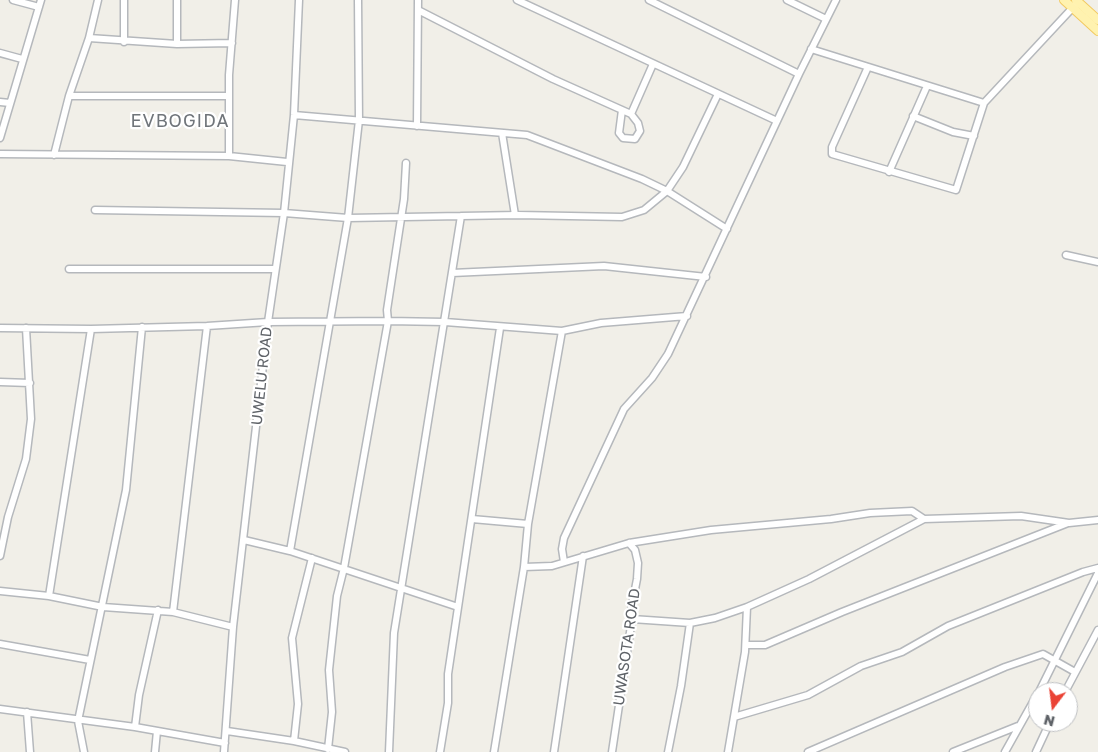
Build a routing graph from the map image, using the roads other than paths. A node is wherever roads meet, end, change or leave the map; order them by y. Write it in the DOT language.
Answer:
graph roads {
  1 [pos="14,0"];
  2 [pos="41,0"];
  3 [pos="98,0"];
  4 [pos="124,0"];
  5 [pos="177,0"];
  6 [pos="235,0"];
  7 [pos="299,0"];
  8 [pos="358,0"];
  9 [pos="418,0"];
  10 [pos="517,0"];
  11 [pos="649,0"];
  12 [pos="786,0"];
  13 [pos="836,0"];
  14 [pos="1064,0"];
  15 [pos="1077,1"];
  16 [pos="39,7"];
  17 [pos="1071,7"];
  18 [pos="418,10"];
  19 [pos="826,19"];
  20 [pos="1098,20"];
  21 [pos="1098,32"];
  22 [pos="89,38"];
  23 [pos="124,42"];
  24 [pos="232,43"];
  25 [pos="177,44"];
  26 [pos="812,49"];
  27 [pos="0,53"];
  28 [pos="22,59"];
  29 [pos="654,64"];
  30 [pos="868,67"];
  31 [pos="799,74"];
  32 [pos="927,86"];
  33 [pos="718,94"];
  34 [pos="69,96"];
  35 [pos="229,96"];
  36 [pos="0,102"];
  37 [pos="10,103"];
  38 [pos="984,104"];
  39 [pos="622,110"];
  40 [pos="631,114"];
  41 [pos="294,115"];
  42 [pos="913,116"];
  43 [pos="359,120"];
  44 [pos="777,121"];
  45 [pos="418,126"];
  46 [pos="502,133"];
  47 [pos="974,136"];
  48 [pos="0,138"];
  49 [pos="0,154"];
  50 [pos="54,155"];
  51 [pos="229,156"];
  52 [pos="288,162"];
  53 [pos="406,163"];
  54 [pos="889,172"];
  55 [pos="667,191"];
  56 [pos="95,210"];
  57 [pos="284,213"];
  58 [pos="515,215"];
  59 [pos="461,216"];
  60 [pos="401,217"];
  61 [pos="348,218"];
  62 [pos="727,228"];
  63 [pos="1066,255"];
  64 [pos="1098,262"];
  65 [pos="69,269"];
  66 [pos="276,269"];
  67 [pos="452,274"];
  68 [pos="706,277"];
  69 [pos="686,316"];
  70 [pos="330,321"];
  71 [pos="388,321"];
  72 [pos="268,322"];
  73 [pos="445,322"];
  74 [pos="206,326"];
  75 [pos="142,327"];
  76 [pos="0,328"];
  77 [pos="26,328"];
  78 [pos="500,328"];
  79 [pos="91,329"];
  80 [pos="562,331"];
  81 [pos="0,382"];
  82 [pos="30,383"];
  83 [pos="924,519"];
  84 [pos="472,520"];
  85 [pos="1098,520"];
  86 [pos="1069,522"];
  87 [pos="528,524"];
  88 [pos="244,540"];
  89 [pos="629,544"];
  90 [pos="290,551"];
  91 [pos="0,556"];
  92 [pos="583,556"];
  93 [pos="312,558"];
  94 [pos="564,562"];
  95 [pos="524,567"];
  96 [pos="344,568"];
  97 [pos="1098,568"];
  98 [pos="1098,573"];
  99 [pos="402,588"];
  100 [pos="0,591"];
  101 [pos="49,596"];
  102 [pos="458,607"];
  103 [pos="747,607"];
  104 [pos="103,608"];
  105 [pos="158,610"];
  106 [pos="173,612"];
  107 [pos="632,619"];
  108 [pos="690,624"];
  109 [pos="234,627"];
  110 [pos="1098,630"];
  111 [pos="0,644"];
  112 [pos="1095,644"];
  113 [pos="746,645"];
  114 [pos="90,660"];
  115 [pos="1056,660"];
  116 [pos="1075,672"];
  117 [pos="1044,682"];
  118 [pos="1070,682"];
  119 [pos="0,709"];
  120 [pos="1028,709"];
  121 [pos="27,712"];
  122 [pos="734,716"];
  123 [pos="78,721"];
  124 [pos="1018,726"];
  125 [pos="135,727"];
  126 [pos="157,730"];
  127 [pos="227,731"];
  128 [pos="1045,732"];
  129 [pos="294,741"];
  130 [pos="225,743"];
  131 [pos="328,749"];
  132 [pos="30,752"];
  133 [pos="84,752"];
  134 [pos="156,752"];
  135 [pos="224,752"];
  136 [pos="345,752"];
  137 [pos="389,752"];
  138 [pos="440,752"];
  139 [pos="494,752"];
  140 [pos="554,752"];
  141 [pos="612,752"];
  142 [pos="668,752"];
  143 [pos="728,752"];
  144 [pos="808,752"];
  145 [pos="953,752"];
  146 [pos="1005,752"];
  147 [pos="1036,752"];
  1 -- 16 [label="street"];
  2 -- 16 [label="street"];
  3 -- 22 [label="street"];
  4 -- 23 [label="street"];
  5 -- 25 [label="street"];
  6 -- 24 [label="street"];
  7 -- 41 [label="street, UWELU ROAD"];
  8 -- 43 [label="street"];
  9 -- 18 [label="street"];
  10 -- 29 [label="street"];
  11 -- 31 [label="street"];
  12 -- 19 [label="street"];
  13 -- 19 [label="street"];
  14 -- 17 [label="main road"];
  15 -- 17 [label="street"];
  15 -- 20 [label="main road"];
  16 -- 28 [label="street"];
  17 -- 21 [label="main road"];
  17 -- 38 [label="street"];
  18 -- 39 [label="street"];
  18 -- 45 [label="street"];
  19 -- 26 [label="street"];
  22 -- 23 [label="street"];
  22 -- 34 [label="street"];
  23 -- 25 [label="street"];
  24 -- 25 [label="street"];
  24 -- 35 [label="street"];
  26 -- 30 [label="street"];
  26 -- 31 [label="street"];
  27 -- 28 [label="street"];
  28 -- 37 [label="street"];
  29 -- 33 [label="street"];
  29 -- 40 [label="street"];
  30 -- 32 [label="street"];
  30 -- 54 [label="street"];
  31 -- 44 [label="street"];
  32 -- 38 [label="street"];
  32 -- 42 [label="street"];
  33 -- 44 [label="street"];
  33 -- 55 [label="street"];
  34 -- 35 [label="street"];
  34 -- 50 [label="street"];
  35 -- 51 [label="street"];
  36 -- 37 [label="street"];
  37 -- 48 [label="street"];
  38 -- 47 [label="street"];
  39 -- 40 [label="street"];
  39 -- 40 [label="street"];
  41 -- 43 [label="street"];
  41 -- 52 [label="street, UWELU ROAD"];
  42 -- 47 [label="street"];
  42 -- 54 [label="street"];
  43 -- 45 [label="street"];
  43 -- 61 [label="street"];
  44 -- 62 [label="street"];
  45 -- 46 [label="street"];
  46 -- 55 [label="street"];
  46 -- 58 [label="street"];
  47 -- 54 [label="street"];
  49 -- 50 [label="street"];
  50 -- 51 [label="street"];
  51 -- 52 [label="street"];
  52 -- 57 [label="street, UWELU ROAD"];
  53 -- 60 [label="street"];
  55 -- 58 [label="street"];
  55 -- 62 [label="street"];
  56 -- 57 [label="street"];
  57 -- 61 [label="street"];
  57 -- 66 [label="street, UWELU ROAD"];
  58 -- 59 [label="street"];
  59 -- 60 [label="street"];
  59 -- 67 [label="street"];
  60 -- 61 [label="street"];
  60 -- 71 [label="street"];
  61 -- 70 [label="street"];
  62 -- 68 [label="street"];
  63 -- 64 [label="street"];
  65 -- 66 [label="street"];
  66 -- 72 [label="street, UWELU ROAD"];
  67 -- 68 [label="street"];
  67 -- 73 [label="street"];
  68 -- 69 [label="street"];
  69 -- 80 [label="street"];
  69 -- 94 [label="street"];
  70 -- 71 [label="street"];
  70 -- 72 [label="street"];
  70 -- 90 [label="street"];
  71 -- 73 [label="street"];
  71 -- 96 [label="street"];
  72 -- 74 [label="street"];
  72 -- 88 [label="street, UWELU ROAD"];
  73 -- 78 [label="street"];
  73 -- 99 [label="street"];
  74 -- 75 [label="street"];
  74 -- 106 [label="street"];
  75 -- 79 [label="street"];
  75 -- 104 [label="street"];
  76 -- 77 [label="street"];
  77 -- 79 [label="street"];
  77 -- 82 [label="street"];
  78 -- 80 [label="street"];
  78 -- 84 [label="street"];
  79 -- 101 [label="street"];
  80 -- 87 [label="street"];
  81 -- 82 [label="street"];
  82 -- 91 [label="street"];
  83 -- 86 [label="street"];
  83 -- 89 [label="street"];
  83 -- 103 [label="street"];
  84 -- 87 [label="street"];
  84 -- 102 [label="street"];
  85 -- 86 [label="street"];
  86 -- 113 [label="street"];
  87 -- 95 [label="street"];
  88 -- 90 [label="street"];
  88 -- 109 [label="street, UWELU ROAD"];
  89 -- 92 [label="street"];
  89 -- 107 [label="street, UWASOTA ROAD"];
  90 -- 93 [label="street"];
  92 -- 94 [label="street"];
  92 -- 140 [label="street"];
  93 -- 96 [label="street"];
  93 -- 129 [label="street"];
  94 -- 95 [label="street"];
  95 -- 139 [label="street"];
  96 -- 99 [label="street"];
  96 -- 131 [label="street"];
  97 -- 122 [label="street"];
  98 -- 115 [label="street"];
  99 -- 102 [label="street"];
  99 -- 137 [label="street"];
  100 -- 101 [label="street"];
  101 -- 104 [label="street"];
  102 -- 138 [label="street"];
  103 -- 108 [label="street"];
  103 -- 113 [label="street"];
  104 -- 105 [label="street"];
  104 -- 114 [label="street"];
  105 -- 106 [label="street"];
  105 -- 125 [label="street"];
  106 -- 109 [label="street"];
  107 -- 108 [label="street"];
  107 -- 141 [label="street, UWASOTA ROAD"];
  108 -- 142 [label="street"];
  109 -- 127 [label="street, UWELU ROAD"];
  110 -- 112 [label="street"];
  111 -- 114 [label="street"];
  112 -- 116 [label="street"];
  113 -- 122 [label="street"];
  114 -- 123 [label="street"];
  115 -- 116 [label="street"];
  115 -- 117 [label="street"];
  115 -- 144 [label="street"];
  116 -- 118 [label="street"];
  119 -- 121 [label="street"];
  120 -- 124 [label="street"];
  121 -- 123 [label="street"];
  121 -- 132 [label="street"];
  122 -- 143 [label="street"];
  123 -- 125 [label="street"];
  123 -- 133 [label="street"];
  124 -- 145 [label="street"];
  124 -- 146 [label="street"];
  125 -- 126 [label="street"];
  126 -- 130 [label="street"];
  126 -- 134 [label="street"];
  127 -- 129 [label="street"];
  127 -- 130 [label="street, UWELU ROAD"];
  128 -- 147 [label="street"];
  129 -- 131 [label="street"];
  130 -- 135 [label="street, UWELU ROAD"];
  131 -- 136 [label="street"];
}
